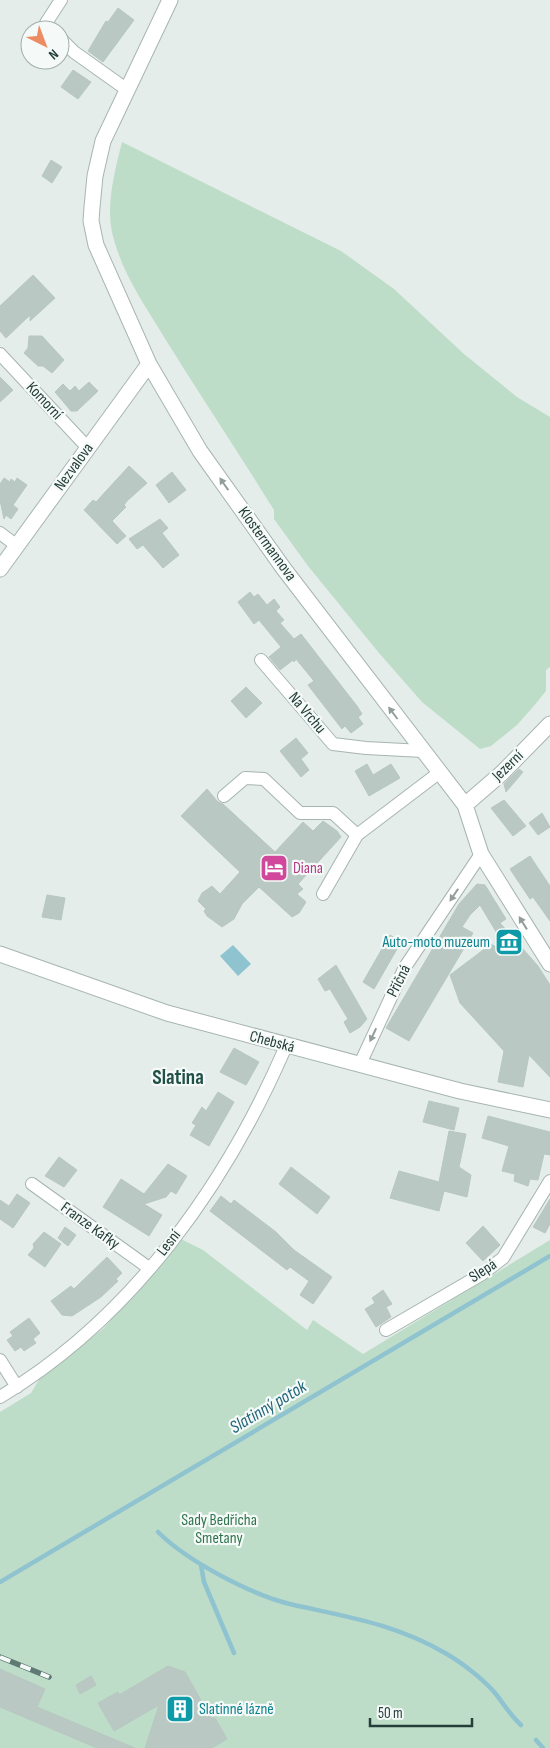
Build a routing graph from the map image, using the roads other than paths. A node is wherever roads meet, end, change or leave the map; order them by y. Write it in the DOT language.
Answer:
graph roads {
  1 [pos="61,0"];
  2 [pos="170,0"];
  3 [pos="48,20"];
  4 [pos="70,48"];
  5 [pos="126,89"];
  6 [pos="0,354"];
  7 [pos="149,364"];
  8 [pos="88,448"];
  9 [pos="0,533"];
  10 [pos="17,546"];
  11 [pos="0,569"];
  12 [pos="261,660"];
  13 [pos="550,724"];
  14 [pos="423,751"];
  15 [pos="440,772"];
  16 [pos="224,796"];
  17 [pos="465,805"];
  18 [pos="357,835"];
  19 [pos="482,854"];
  20 [pos="323,894"];
  21 [pos="0,954"];
  22 [pos="550,964"];
  23 [pos="286,1046"];
  24 [pos="360,1064"];
  25 [pos="550,1110"];
  26 [pos="550,1181"];
  27 [pos="32,1184"];
  28 [pos="149,1268"];
  29 [pos="386,1330"];
  30 [pos="0,1360"];
  31 [pos="17,1387"];
  32 [pos="0,1397"];
  1 -- 3 [label="street"];
  2 -- 5 [label="street, Klostermannova"];
  4 -- 5 [label="street"];
  5 -- 7 [label="street, Klostermannova"];
  6 -- 8 [label="street, Komorní"];
  7 -- 8 [label="street, Nezvalova"];
  14 -- 7 [label="street, Klostermannova, one-way"];
  8 -- 10 [label="street, Nezvalova"];
  9 -- 10 [label="street"];
  10 -- 11 [label="street, Nezvalova"];
  12 -- 14 [label="street, Na Vrchu"];
  13 -- 17 [label="street, Jezerní"];
  14 -- 15 [label="street, Klostermannova"];
  15 -- 17 [label="street, Klostermannova"];
  15 -- 18 [label="street"];
  16 -- 18 [label="street"];
  17 -- 19 [label="street, Klostermannova"];
  18 -- 20 [label="street"];
  22 -- 19 [label="street, Klostermannova, one-way"];
  19 -- 24 [label="street, Příčná, one-way"];
  21 -- 23 [label="street, Chebská"];
  23 -- 24 [label="street, Chebská"];
  23 -- 28 [label="street, Lesní"];
  24 -- 25 [label="street, Chebská"];
  26 -- 29 [label="street, Slepá"];
  27 -- 28 [label="street, Franze Kafky"];
  28 -- 31 [label="street, Lesní"];
  30 -- 31 [label="street"];
  31 -- 32 [label="street, Lesní"];
}
